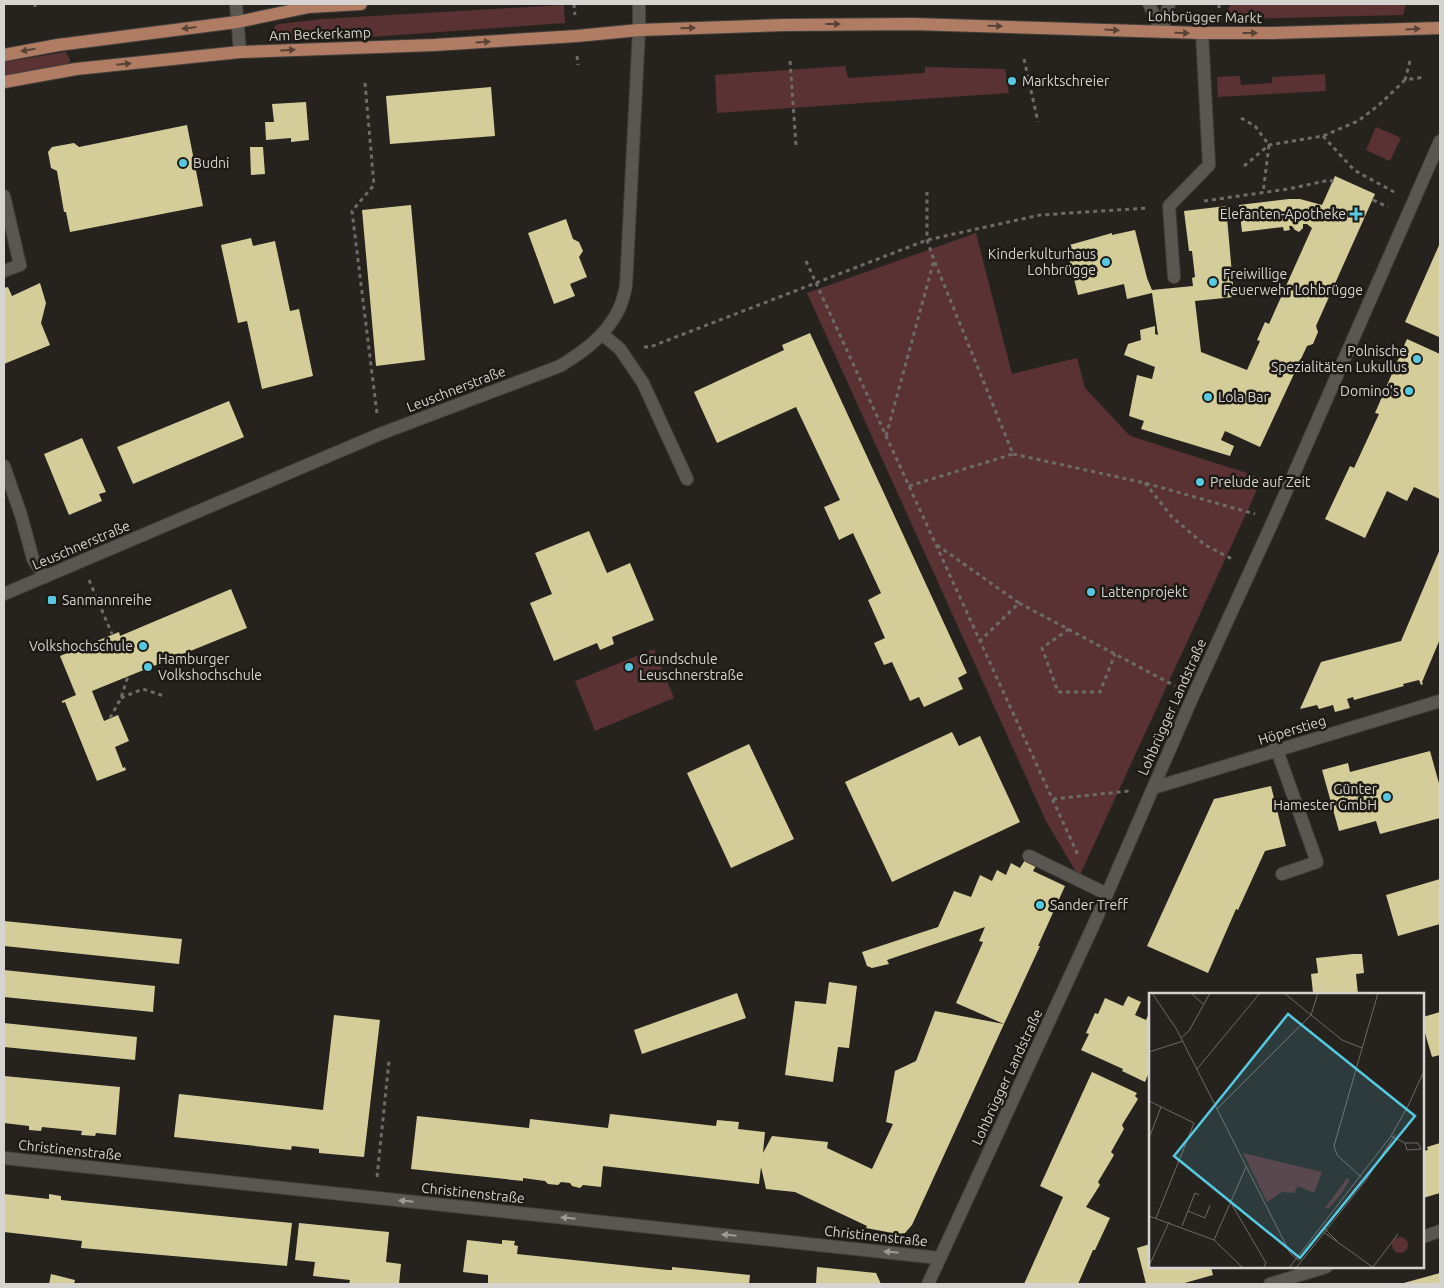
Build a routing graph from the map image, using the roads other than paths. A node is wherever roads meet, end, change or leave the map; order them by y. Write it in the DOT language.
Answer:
graph roads {
  1 [pos="236,4"];
  2 [pos="362,4"];
  3 [pos="639,4"];
  4 [pos="1149,4"];
  5 [pos="1169,4"];
  6 [pos="237,22"];
  7 [pos="1440,28"];
  8 [pos="640,30"];
  9 [pos="1162,32"];
  10 [pos="1202,33"];
  11 [pos="240,52"];
  12 [pos="4,54"];
  13 [pos="4,82"];
  14 [pos="1440,141"];
  15 [pos="4,196"];
  16 [pos="4,271"];
  17 [pos="1174,277"];
  18 [pos="602,334"];
  19 [pos="4,466"];
  20 [pos="687,479"];
  21 [pos="45,577"];
  22 [pos="4,594"];
  23 [pos="1440,701"];
  24 [pos="1276,746"];
  25 [pos="1153,788"];
  26 [pos="1029,856"];
  27 [pos="1282,874"];
  28 [pos="1107,894"];
  29 [pos="4,1158"];
  30 [pos="1440,1231"];
  31 [pos="1424,1237"];
  32 [pos="940,1258"];
  33 [pos="1323,1268"];
  34 [pos="928,1284"];
  35 [pos="1270,1284"];
  1 -- 6 [label="street"];
  2 -- 6 [label="main road, Am Beckerkamp"];
  3 -- 8 [label="street, Leuschnerstraße"];
  4 -- 9 [label="street"];
  5 -- 9 [label="street"];
  6 -- 11 [label="street"];
  6 -- 12 [label="main road, Am Beckerkamp, one-way"];
  10 -- 7 [label="main road, Lohbrügger Markt, one-way"];
  8 -- 9 [label="main road, Lohbrügger Markt, one-way"];
  11 -- 8 [label="main road, Am Beckerkamp, one-way"];
  8 -- 18 [label="street, Leuschnerstraße"];
  9 -- 10 [label="main road, Lohbrügger Markt, one-way"];
  10 -- 17 [label="street"];
  13 -- 11 [label="main road, Am Beckerkamp, one-way"];
  14 -- 25 [label="street, Lohbrügger Landstraße"];
  15 -- 16 [label="street"];
  18 -- 20 [label="street"];
  18 -- 21 [label="street, Leuschnerstraße"];
  19 -- 21 [label="street"];
  21 -- 22 [label="street, Leuschnerstraße"];
  23 -- 24 [label="street, Höperstieg"];
  24 -- 25 [label="street, Höperstieg"];
  24 -- 27 [label="street"];
  25 -- 28 [label="street, Lohbrügger Landstraße"];
  26 -- 28 [label="street"];
  28 -- 32 [label="street, Lohbrügger Landstraße"];
  32 -- 29 [label="street, Christinenstraße, one-way"];
  30 -- 31 [label="street"];
  32 -- 34 [label="street, Lohbrügger Landstraße"];
  33 -- 35 [label="street"];
}
